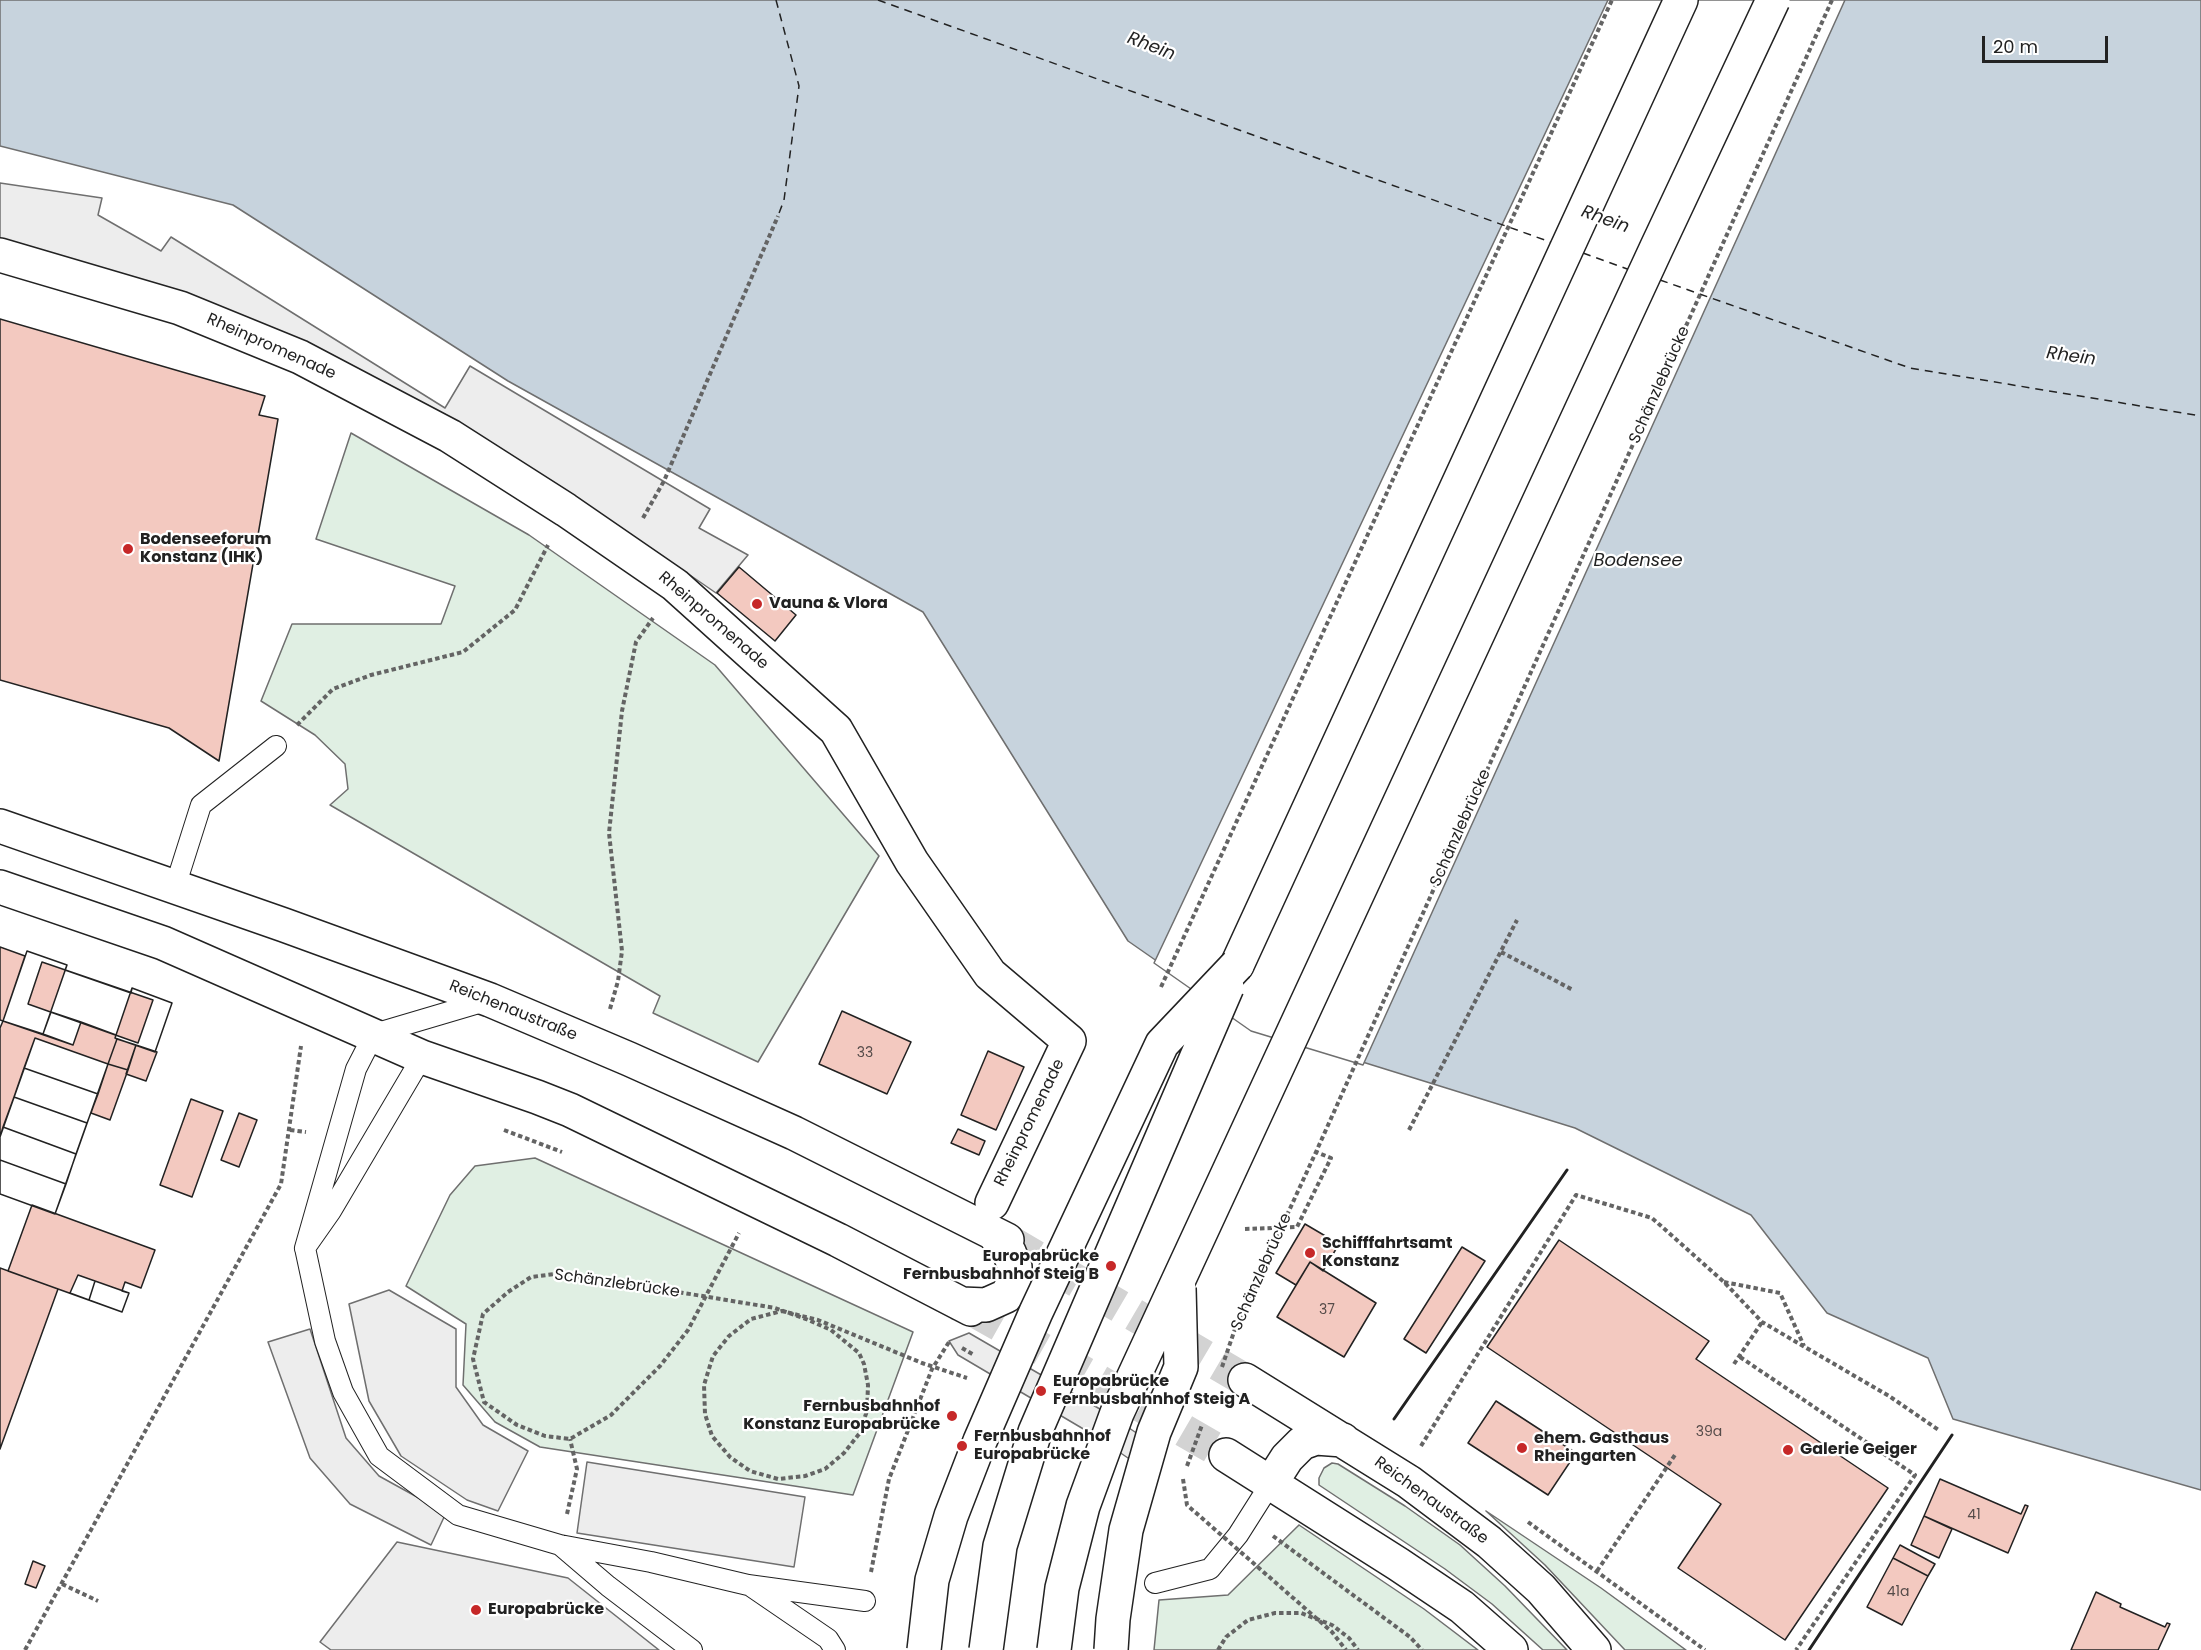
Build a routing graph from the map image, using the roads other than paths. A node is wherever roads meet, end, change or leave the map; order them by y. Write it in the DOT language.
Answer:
graph roads {
  1 [pos="1681,0"];
  2 [pos="1773,0"];
  3 [pos="0,255"];
  4 [pos="276,746"];
  5 [pos="0,826"];
  6 [pos="0,887"];
  7 [pos="175,887"];
  8 [pos="1237,965"];
  9 [pos="490,1000"];
  10 [pos="374,1034"];
  11 [pos="422,1057"];
  12 [pos="997,1225"];
  13 [pos="304,1248"];
  14 [pos="1179,1280"];
  15 [pos="1233,1375"];
  16 [pos="1342,1440"];
  17 [pos="1226,1455"];
  18 [pos="1271,1483"];
  19 [pos="561,1545"];
  20 [pos="1155,1583"];
  21 [pos="748,1585"];
  22 [pos="865,1601"];
  23 [pos="692,1650"];
  24 [pos="835,1650"];
  25 [pos="924,1650"];
  26 [pos="986,1650"];
  27 [pos="1054,1650"];
  28 [pos="1111,1650"];
  29 [pos="1511,1650"];
  30 [pos="1594,1650"];
  1 -- 8 [label="main road"];
  2 -- 14 [label="main road, bridge"];
  3 -- 12 [label="main road, Rheinpromenade"];
  4 -- 7 [label="lane"];
  5 -- 7 [label="main road, Reichenaustraße"];
  6 -- 10 [label="main road"];
  7 -- 9 [label="main road, Reichenaustraße"];
  8 -- 25 [label="main road, bridge"];
  8 -- 26 [label="main road, bridge"];
  9 -- 10 [label="lane"];
  9 -- 12 [label="main road, Reichenaustraße"];
  10 -- 11 [label="main road"];
  10 -- 13 [label="lane"];
  11 -- 12 [label="main road"];
  11 -- 13 [label="lane"];
  13 -- 19 [label="lane"];
  14 -- 27 [label="main road, bridge"];
  14 -- 28 [label="main road, bridge"];
  15 -- 16 [label="main road, Reichenaustraße"];
  16 -- 18 [label="main road"];
  16 -- 30 [label="main road, Reichenaustraße"];
  17 -- 18 [label="main road"];
  18 -- 20 [label="lane"];
  18 -- 29 [label="main road"];
  19 -- 21 [label="lane"];
  19 -- 23 [label="lane"];
  21 -- 22 [label="lane"];
  21 -- 24 [label="lane"];
}
